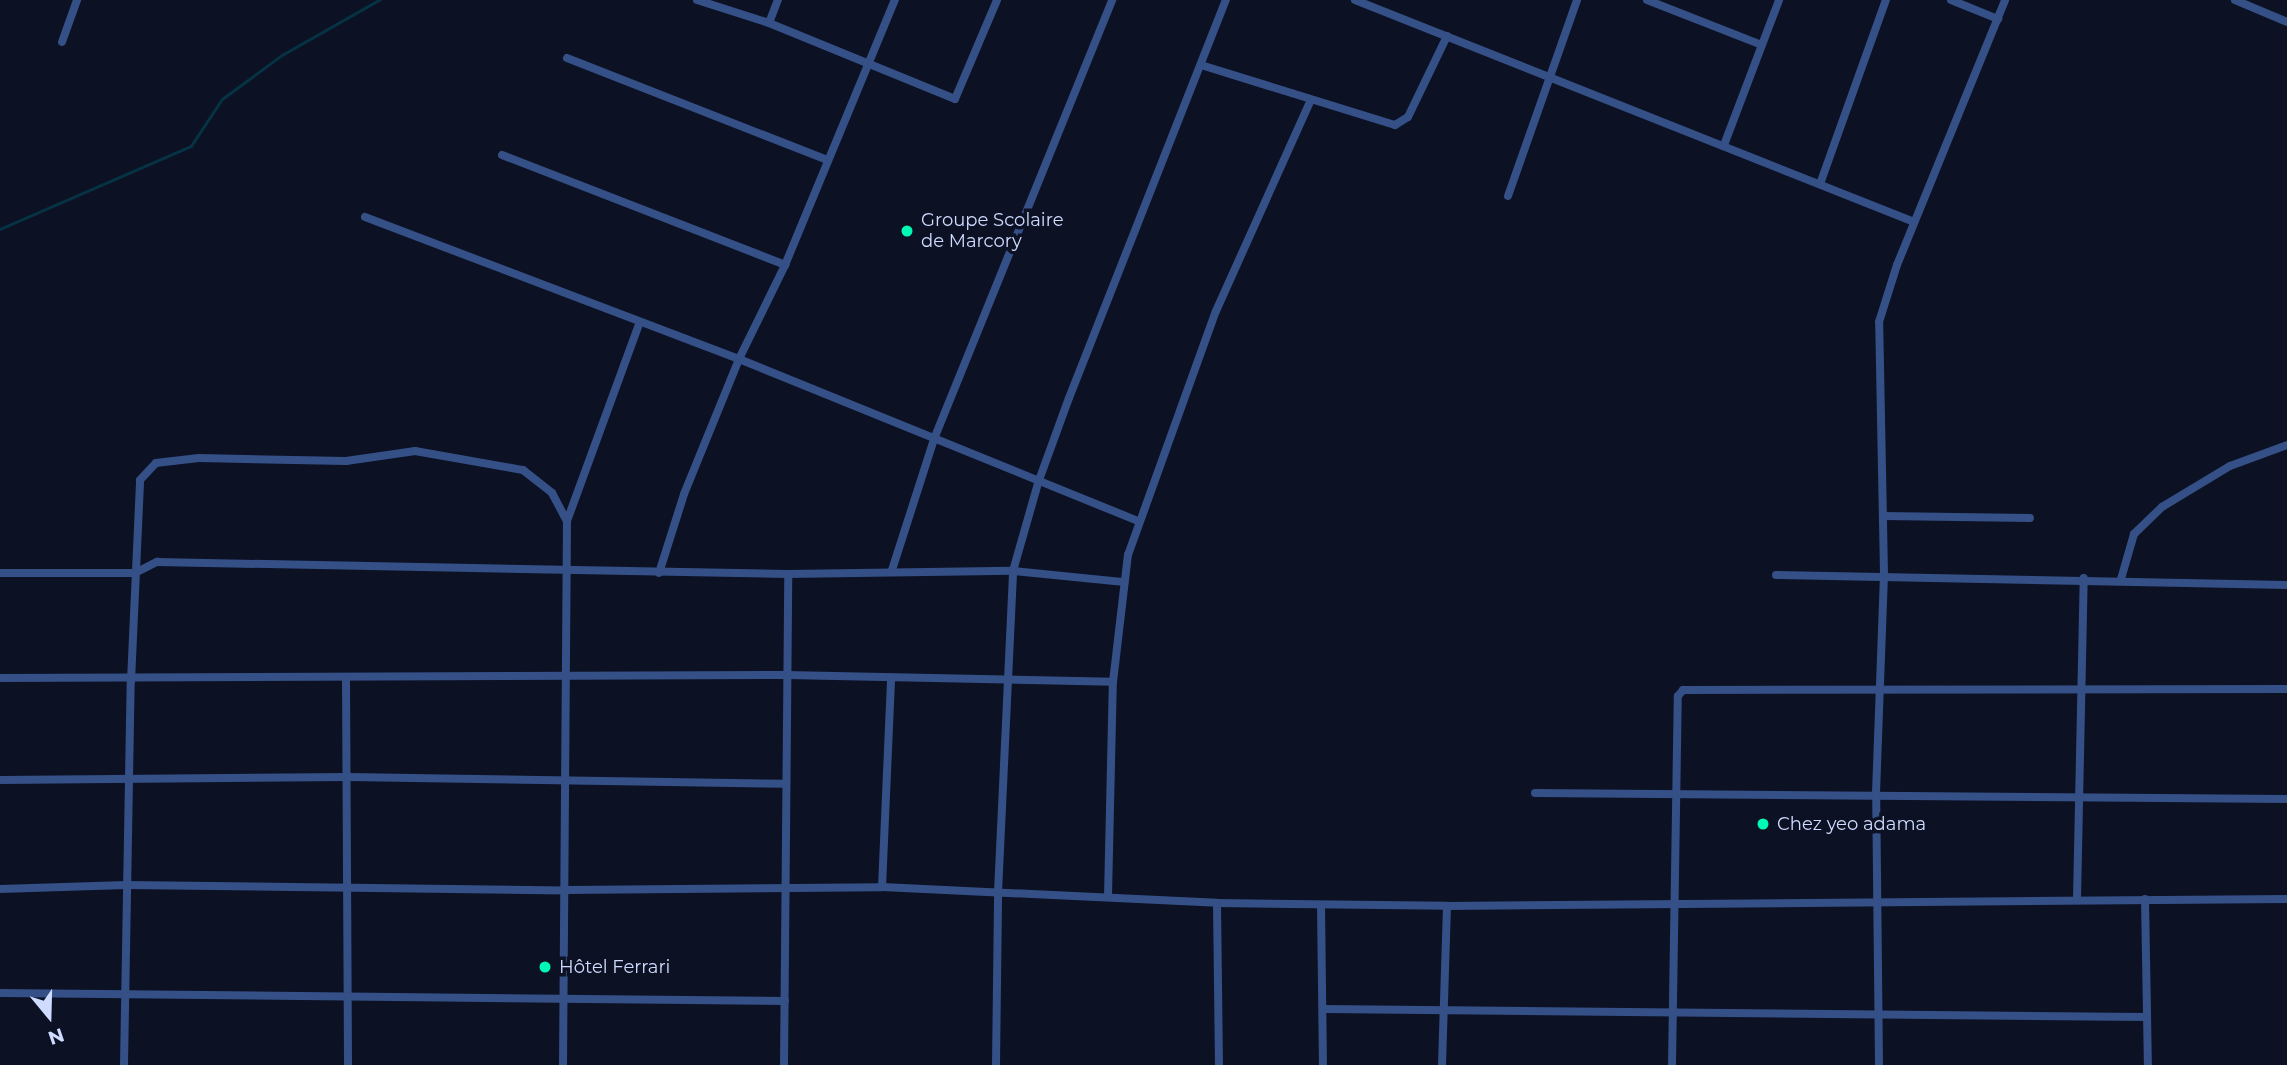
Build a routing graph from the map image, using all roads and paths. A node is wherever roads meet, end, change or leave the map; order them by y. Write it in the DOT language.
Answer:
graph roads {
  1 [pos="77,0"];
  2 [pos="696,0"];
  3 [pos="778,0"];
  4 [pos="895,0"];
  5 [pos="997,0"];
  6 [pos="1112,0"];
  7 [pos="1226,0"];
  8 [pos="1355,0"];
  9 [pos="1577,0"];
  10 [pos="1647,0"];
  11 [pos="1779,0"];
  12 [pos="1886,0"];
  13 [pos="1951,0"];
  14 [pos="2005,0"];
  15 [pos="2235,0"];
  16 [pos="1998,19"];
  17 [pos="2287,22"];
  18 [pos="769,23"];
  19 [pos="1447,36"];
  20 [pos="62,42"];
  21 [pos="1762,45"];
  22 [pos="567,58"];
  23 [pos="868,65"];
  24 [pos="1201,65"];
  25 [pos="1548,74"];
  26 [pos="1310,102"];
  27 [pos="1724,145"];
  28 [pos="502,155"];
  29 [pos="827,160"];
  30 [pos="1820,184"];
  31 [pos="1508,196"];
  32 [pos="365,217"];
  33 [pos="1914,222"];
  34 [pos="785,265"];
  35 [pos="640,322"];
  36 [pos="739,359"];
  37 [pos="934,439"];
  38 [pos="2287,445"];
  39 [pos="1038,483"];
  40 [pos="1883,516"];
  41 [pos="2030,518"];
  42 [pos="1138,521"];
  43 [pos="567,522"];
  44 [pos="568,570"];
  45 [pos="892,570"];
  46 [pos="1013,571"];
  47 [pos="0,573"];
  48 [pos="135,573"];
  49 [pos="659,573"];
  50 [pos="788,574"];
  51 [pos="1884,574"];
  52 [pos="1776,575"];
  53 [pos="2084,578"];
  54 [pos="2121,579"];
  55 [pos="1124,582"];
  56 [pos="2287,585"];
  57 [pos="786,675"];
  58 [pos="566,676"];
  59 [pos="0,678"];
  60 [pos="346,680"];
  61 [pos="891,680"];
  62 [pos="131,681"];
  63 [pos="1010,682"];
  64 [pos="1113,682"];
  65 [pos="1879,687"];
  66 [pos="2079,688"];
  67 [pos="2287,689"];
  68 [pos="348,777"];
  69 [pos="129,778"];
  70 [pos="0,780"];
  71 [pos="566,781"];
  72 [pos="785,784"];
  73 [pos="1535,793"];
  74 [pos="1875,793"];
  75 [pos="1677,794"];
  76 [pos="2078,798"];
  77 [pos="2287,799"];
  78 [pos="126,885"];
  79 [pos="349,887"];
  80 [pos="883,887"];
  81 [pos="0,889"];
  82 [pos="566,890"];
  83 [pos="785,890"];
  84 [pos="998,892"];
  85 [pos="1108,896"];
  86 [pos="1880,899"];
  87 [pos="2077,899"];
  88 [pos="2145,899"];
  89 [pos="2287,899"];
  90 [pos="1674,901"];
  91 [pos="1217,903"];
  92 [pos="1321,905"];
  93 [pos="1447,906"];
  94 [pos="0,993"];
  95 [pos="350,996"];
  96 [pos="126,997"];
  97 [pos="785,1001"];
  98 [pos="564,1002"];
  99 [pos="1323,1009"];
  100 [pos="1443,1010"];
  101 [pos="1881,1011"];
  102 [pos="1674,1013"];
  103 [pos="2146,1017"];
  104 [pos="124,1065"];
  105 [pos="348,1065"];
  106 [pos="564,1065"];
  107 [pos="785,1065"];
  108 [pos="996,1065"];
  109 [pos="1219,1065"];
  110 [pos="1323,1065"];
  111 [pos="1442,1065"];
  112 [pos="1672,1065"];
  113 [pos="1879,1065"];
  114 [pos="2148,1065"];
  1 -- 20 [label="street"];
  2 -- 18 [label="street"];
  3 -- 18 [label="street"];
  4 -- 23 [label="street"];
  5 -- 23 [label="street"];
  6 -- 37 [label="street"];
  7 -- 24 [label="street"];
  8 -- 19 [label="street"];
  9 -- 25 [label="street"];
  10 -- 21 [label="street"];
  11 -- 21 [label="street"];
  12 -- 30 [label="street"];
  13 -- 16 [label="street"];
  14 -- 16 [label="street"];
  15 -- 17 [label="street"];
  16 -- 33 [label="street"];
  18 -- 23 [label="street"];
  19 -- 25 [label="street"];
  19 -- 26 [label="street"];
  21 -- 27 [label="street"];
  22 -- 29 [label="street"];
  23 -- 29 [label="street"];
  24 -- 26 [label="street"];
  24 -- 39 [label="street"];
  25 -- 27 [label="street"];
  25 -- 31 [label="street"];
  26 -- 42 [label="street"];
  27 -- 30 [label="street"];
  28 -- 34 [label="street"];
  29 -- 34 [label="street"];
  30 -- 33 [label="street"];
  32 -- 35 [label="street"];
  33 -- 40 [label="street"];
  34 -- 36 [label="street"];
  35 -- 36 [label="street"];
  35 -- 43 [label="street"];
  36 -- 37 [label="street"];
  36 -- 49 [label="street"];
  37 -- 39 [label="street"];
  37 -- 45 [label="street"];
  38 -- 54 [label="street"];
  39 -- 42 [label="street"];
  39 -- 46 [label="street"];
  40 -- 41 [label="street"];
  40 -- 51 [label="street"];
  42 -- 55 [label="street"];
  43 -- 44 [label="street"];
  43 -- 48 [label="street"];
  44 -- 48 [label="street"];
  44 -- 49 [label="street"];
  44 -- 58 [label="street"];
  45 -- 46 [label="street"];
  45 -- 50 [label="street"];
  46 -- 55 [label="street"];
  46 -- 63 [label="street"];
  47 -- 48 [label="street"];
  48 -- 62 [label="street"];
  49 -- 50 [label="street"];
  50 -- 57 [label="street"];
  51 -- 52 [label="street"];
  51 -- 53 [label="street"];
  51 -- 65 [label="street"];
  53 -- 54 [label="street"];
  53 -- 66 [label="street"];
  54 -- 56 [label="street"];
  55 -- 64 [label="street"];
  57 -- 58 [label="street"];
  57 -- 61 [label="street"];
  57 -- 72 [label="street"];
  58 -- 60 [label="street"];
  58 -- 71 [label="street"];
  59 -- 62 [label="street"];
  60 -- 62 [label="street"];
  60 -- 68 [label="street"];
  61 -- 63 [label="street"];
  61 -- 80 [label="street"];
  62 -- 69 [label="street"];
  63 -- 64 [label="street"];
  63 -- 84 [label="street"];
  64 -- 85 [label="street"];
  65 -- 66 [label="street"];
  65 -- 74 [label="street"];
  65 -- 75 [label="street"];
  66 -- 67 [label="street"];
  66 -- 76 [label="street"];
  68 -- 69 [label="street"];
  68 -- 71 [label="street"];
  68 -- 79 [label="street"];
  69 -- 70 [label="street"];
  69 -- 78 [label="street"];
  71 -- 72 [label="street"];
  71 -- 82 [label="street"];
  72 -- 83 [label="street"];
  73 -- 75 [label="street"];
  74 -- 75 [label="street"];
  74 -- 76 [label="street"];
  74 -- 86 [label="street"];
  75 -- 90 [label="street"];
  76 -- 77 [label="street"];
  76 -- 87 [label="street"];
  78 -- 79 [label="street"];
  78 -- 81 [label="street"];
  78 -- 96 [label="street"];
  79 -- 82 [label="street"];
  79 -- 95 [label="street"];
  80 -- 83 [label="street"];
  80 -- 84 [label="street"];
  82 -- 83 [label="street"];
  82 -- 98 [label="street"];
  83 -- 97 [label="street"];
  84 -- 85 [label="street"];
  84 -- 108 [label="street"];
  85 -- 91 [label="street"];
  86 -- 87 [label="street"];
  86 -- 90 [label="street"];
  86 -- 101 [label="street"];
  87 -- 88 [label="street"];
  88 -- 89 [label="street"];
  88 -- 103 [label="street"];
  90 -- 93 [label="street"];
  90 -- 102 [label="street"];
  91 -- 92 [label="street"];
  91 -- 109 [label="street"];
  92 -- 93 [label="street"];
  92 -- 99 [label="street"];
  93 -- 100 [label="street"];
  94 -- 96 [label="street"];
  95 -- 96 [label="street"];
  95 -- 98 [label="street"];
  95 -- 105 [label="street"];
  96 -- 104 [label="street"];
  97 -- 98 [label="street"];
  97 -- 107 [label="street"];
  98 -- 106 [label="street"];
  99 -- 100 [label="street"];
  99 -- 110 [label="street"];
  100 -- 102 [label="street"];
  100 -- 111 [label="street"];
  101 -- 102 [label="street"];
  101 -- 103 [label="street"];
  101 -- 113 [label="street"];
  102 -- 112 [label="street"];
  103 -- 114 [label="street"];
}
